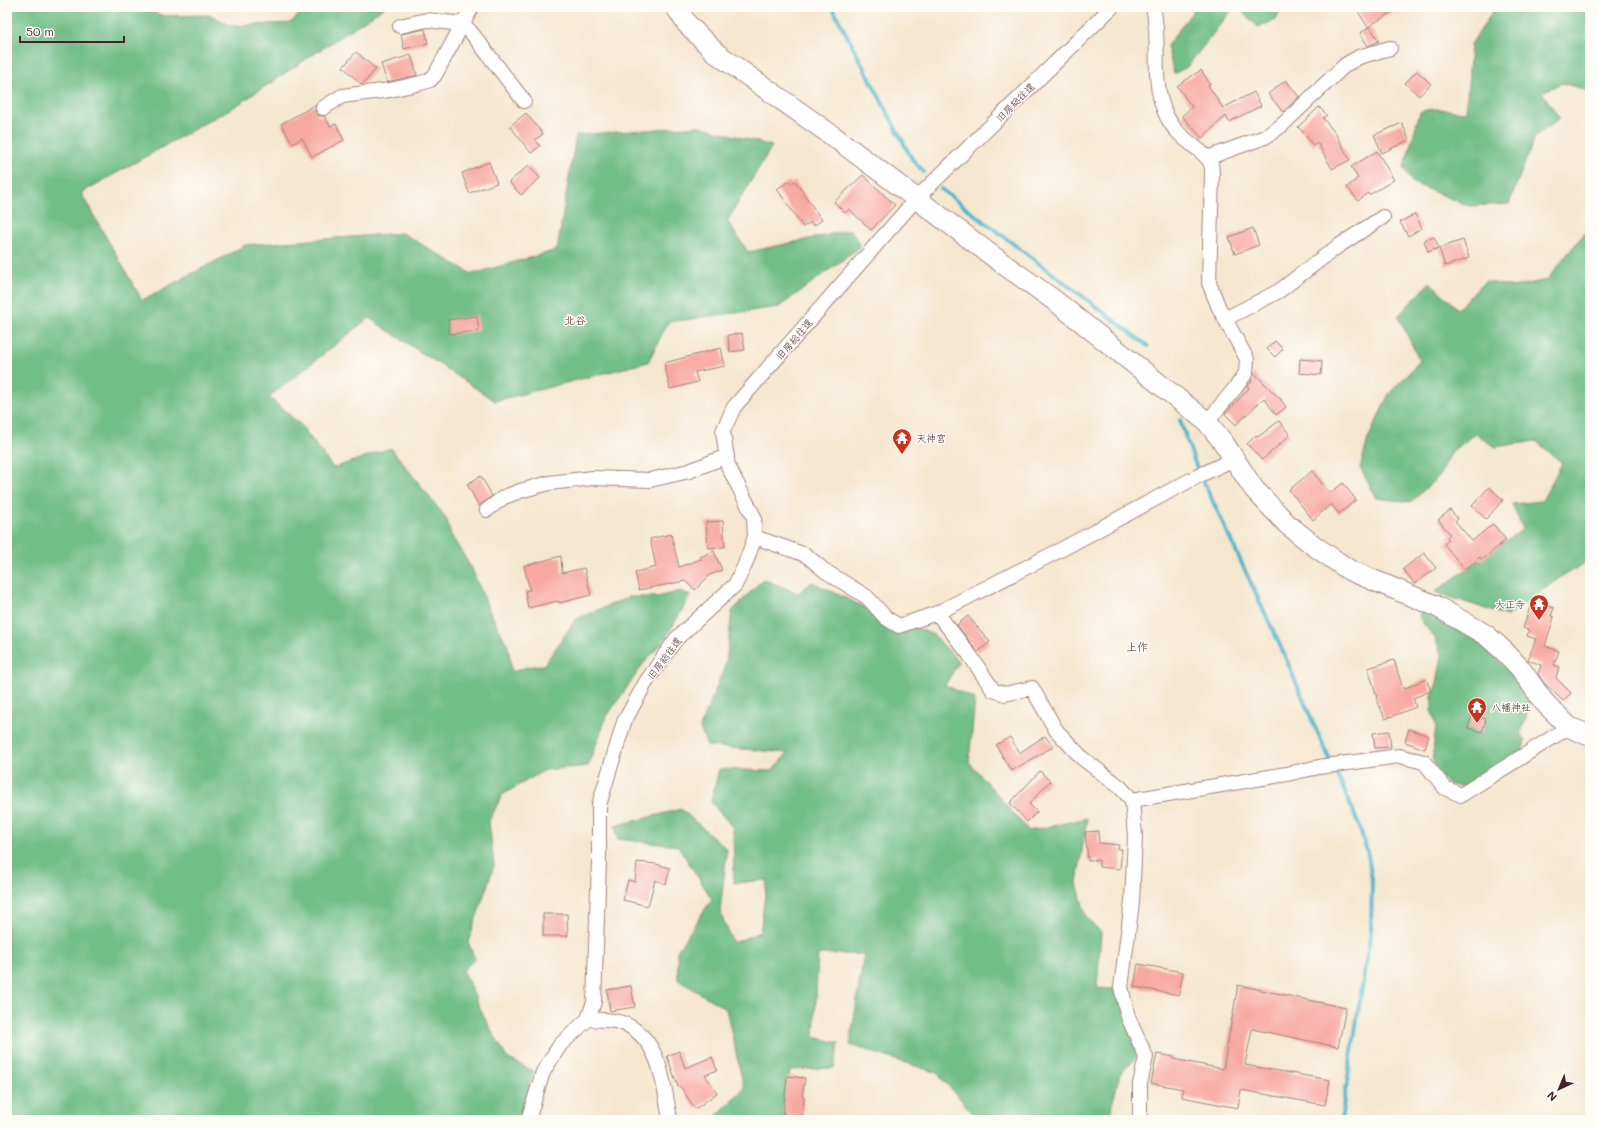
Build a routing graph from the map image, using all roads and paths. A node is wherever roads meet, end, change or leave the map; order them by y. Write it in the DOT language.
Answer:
graph roads {
  1 [pos="472,7"];
  2 [pos="676,7"];
  3 [pos="1112,7"];
  4 [pos="1152,7"];
  5 [pos="462,24"];
  6 [pos="400,26"];
  7 [pos="1390,48"];
  8 [pos="524,101"];
  9 [pos="323,108"];
  10 [pos="1207,158"];
  11 [pos="918,198"];
  12 [pos="1383,217"];
  13 [pos="1225,319"];
  14 [pos="1207,422"];
  15 [pos="727,456"];
  16 [pos="1234,459"];
  17 [pos="487,510"];
  18 [pos="755,538"];
  19 [pos="937,613"];
  20 [pos="1569,726"];
  21 [pos="1590,736"];
  22 [pos="1132,800"];
  23 [pos="588,1019"];
  24 [pos="528,1120"];
  25 [pos="670,1120"];
  26 [pos="1140,1120"];
  1 -- 5 [label="street"];
  2 -- 11 [label="street"];
  3 -- 11 [label="street, 旧房総往還"];
  4 -- 10 [label="street"];
  5 -- 6 [label="street"];
  5 -- 8 [label="street"];
  5 -- 9 [label="street"];
  7 -- 10 [label="street"];
  10 -- 13 [label="street"];
  11 -- 14 [label="street"];
  11 -- 15 [label="street, 旧房総往還"];
  12 -- 13 [label="street"];
  13 -- 14 [label="street"];
  14 -- 16 [label="street"];
  15 -- 17 [label="street"];
  15 -- 18 [label="street, 旧房総往還"];
  16 -- 19 [label="street"];
  16 -- 20 [label="street"];
  18 -- 19 [label="street"];
  18 -- 23 [label="street, 旧房総往還"];
  19 -- 22 [label="street"];
  20 -- 21 [label="street"];
  20 -- 22 [label="street"];
  22 -- 26 [label="street"];
  23 -- 24 [label="street"];
  23 -- 25 [label="street"];
}
